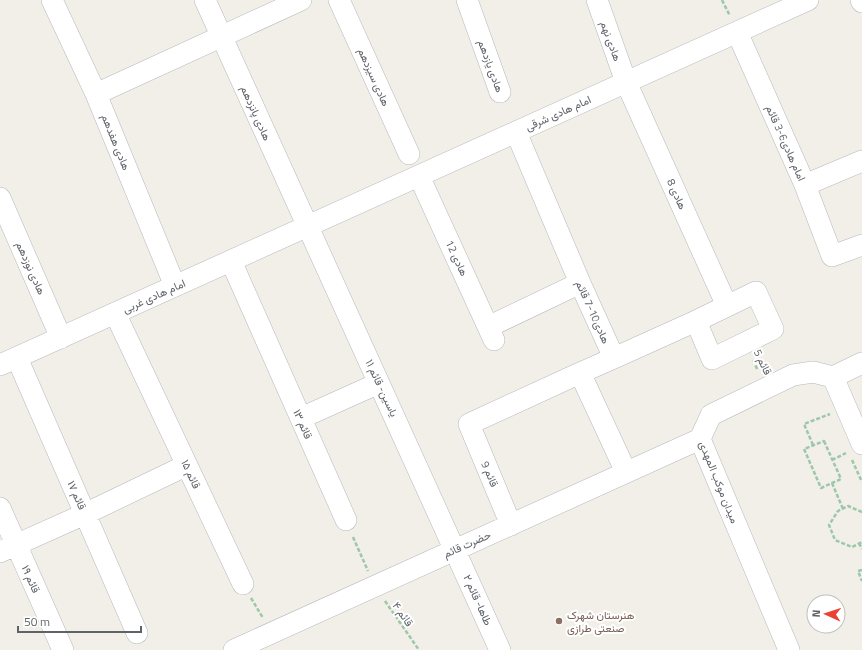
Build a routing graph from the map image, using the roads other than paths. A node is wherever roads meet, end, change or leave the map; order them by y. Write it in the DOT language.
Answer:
graph roads {
  1 [pos="52,0"];
  2 [pos="205,0"];
  3 [pos="301,0"];
  4 [pos="340,0"];
  5 [pos="467,0"];
  6 [pos="597,0"];
  7 [pos="808,0"];
  8 [pos="737,32"];
  9 [pos="222,36"];
  10 [pos="626,82"];
  11 [pos="500,92"];
  12 [pos="96,94"];
  13 [pos="516,132"];
  14 [pos="410,154"];
  15 [pos="862,161"];
  16 [pos="420,176"];
  17 [pos="805,185"];
  18 [pos="0,198"];
  19 [pos="308,226"];
  20 [pos="862,244"];
  21 [pos="231,261"];
  22 [pos="580,283"];
  23 [pos="175,286"];
  24 [pos="728,306"];
  25 [pos="115,314"];
  26 [pos="696,321"];
  27 [pos="61,338"];
  28 [pos="614,358"];
  29 [pos="8,362"];
  30 [pos="862,363"];
  31 [pos="580,373"];
  32 [pos="833,377"];
  33 [pos="380,383"];
  34 [pos="301,418"];
  35 [pos="700,439"];
  36 [pos="862,444"];
  37 [pos="186,465"];
  38 [pos="626,472"];
  39 [pos="0,508"];
  40 [pos="85,514"];
  41 [pos="346,520"];
  42 [pos="511,525"];
  43 [pos="8,548"];
  44 [pos="455,550"];
  45 [pos="243,584"];
  46 [pos="137,633"];
  47 [pos="63,650"];
  48 [pos="234,650"];
  49 [pos="500,650"];
  50 [pos="789,650"];
  1 -- 12 [label="street, هادی هفدهم"];
  2 -- 9 [label="street, هادی پانزدهم"];
  3 -- 9 [label="street"];
  4 -- 14 [label="street, هادی سیزدهم"];
  5 -- 11 [label="street, هادی یازدهم"];
  6 -- 10 [label="street, هادی نهم"];
  7 -- 8 [label="street, امام هادی شرقی"];
  8 -- 10 [label="street, امام هادی شرقی"];
  8 -- 17 [label="street, امام هادی6-3 قائم"];
  9 -- 12 [label="street"];
  9 -- 19 [label="street, هادی پانزدهم"];
  10 -- 13 [label="street, امام هادی شرقی"];
  10 -- 24 [label="street, هادی 8"];
  12 -- 23 [label="street, هادی هفدهم"];
  13 -- 16 [label="street, امام هادی شرقی"];
  13 -- 22 [label="street, هادی10-7 قائم"];
  15 -- 17 [label="street"];
  16 -- 19 [label="street, امام هادی شرقی"];
  16 -- 22 [label="street, 12 هادی"];
  17 -- 20 [label="street, امام هادی6-3 قائم"];
  18 -- 27 [label="street, هادی نوزدهم"];
  19 -- 21 [label="street, امام هادی غربی"];
  19 -- 33 [label="street, یاسین- قائم ۱۱"];
  21 -- 23 [label="street, امام هادی غربی"];
  21 -- 34 [label="street, قائم ۱۳"];
  22 -- 28 [label="street, هادی10-7 قائم"];
  23 -- 25 [label="street, امام هادی غربی"];
  24 -- 26 [label="street"];
  24 -- 26 [label="street"];
  25 -- 27 [label="street, امام هادی غربی"];
  25 -- 37 [label="street, قائم ۱۵"];
  26 -- 28 [label="street"];
  27 -- 29 [label="street, امام هادی غربی"];
  28 -- 31 [label="street"];
  29 -- 40 [label="street, قائم ۱۷"];
  30 -- 32 [label="street"];
  31 -- 38 [label="street"];
  31 -- 42 [label="street, قائم 9"];
  32 -- 35 [label="street, میدان موکب المهدی"];
  32 -- 36 [label="street"];
  33 -- 34 [label="street"];
  33 -- 44 [label="street, یاسین- قائم ۱۱"];
  34 -- 41 [label="street, قائم ۱۳"];
  35 -- 38 [label="street, حضرت قائم"];
  35 -- 50 [label="street, میدان موکب المهدی"];
  37 -- 40 [label="street"];
  37 -- 45 [label="street, قائم ۱۵"];
  38 -- 42 [label="street, حضرت قائم"];
  39 -- 43 [label="street, قائم ۱۹"];
  40 -- 43 [label="street"];
  40 -- 46 [label="street, قائم ۱۷"];
  42 -- 44 [label="street, حضرت قائم"];
  43 -- 47 [label="street, قائم ۱۹"];
  44 -- 48 [label="street, حضرت قائم"];
  44 -- 49 [label="street, طاها- قائم ۲"];
}
